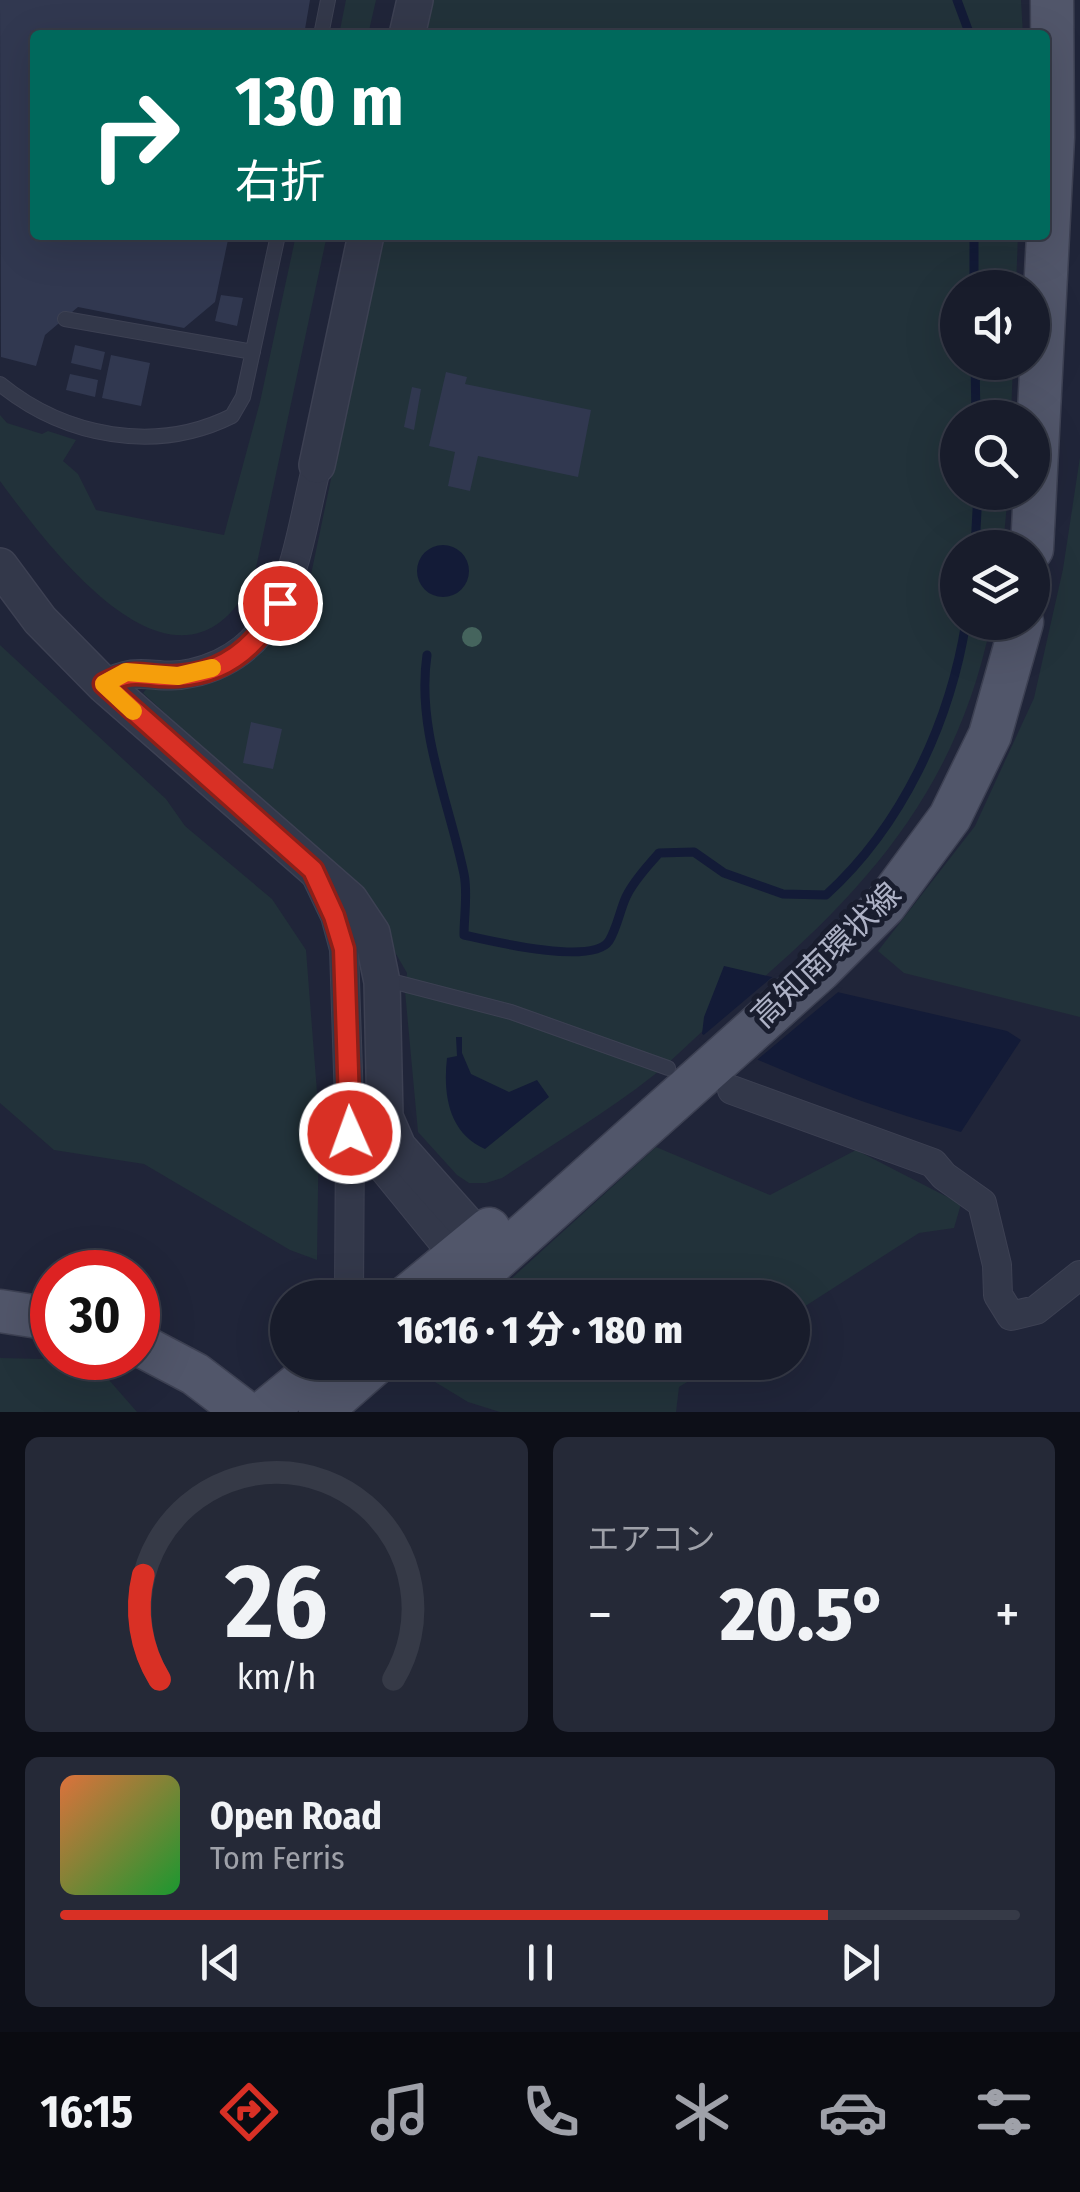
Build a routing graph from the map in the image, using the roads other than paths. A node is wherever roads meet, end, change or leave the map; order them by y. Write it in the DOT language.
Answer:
graph roads {
  1 [pos="328,0"];
  2 [pos="414,0"];
  3 [pos="1052,0"];
  4 [pos="321,30"];
  5 [pos="409,30"];
  6 [pos="1050,196"];
  7 [pos="277,240"];
  8 [pos="365,240"];
  9 [pos="1048,240"];
  10 [pos="66,319"];
  11 [pos="253,352"];
  12 [pos="0,384"];
  13 [pos="317,465"];
  14 [pos="1033,530"];
  15 [pos="0,566"];
  16 [pos="1017,640"];
  17 [pos="104,684"];
  18 [pos="313,870"];
  19 [pos="382,982"];
  20 [pos="668,1068"];
  21 [pos="723,1076"];
  22 [pos="350,1133"];
  23 [pos="468,1265"];
  24 [pos="1080,1276"];
  25 [pos="349,1280"];
  26 [pos="439,1280"];
  27 [pos="0,1311"];
  28 [pos="30,1316"];
  29 [pos="160,1356"];
  30 [pos="303,1380"];
  31 [pos="356,1380"];
  32 [pos="245,1412"];
  33 [pos="264,1412"];
  34 [pos="320,1412"];
  1 -- 4 [label="lane"];
  2 -- 5 [label="street"];
  3 -- 6 [label="main road"];
  7 -- 11 [label="lane"];
  8 -- 13 [label="street"];
  9 -- 14 [label="main road"];
  10 -- 11 [label="lane"];
  11 -- 12 [label="lane"];
  13 -- 17 [label="street"];
  15 -- 17 [label="street"];
  16 -- 21 [label="main road, 高知南環状線"];
  17 -- 18 [label="street"];
  18 -- 19 [label="street"];
  18 -- 22 [label="street"];
  19 -- 20 [label="lane"];
  19 -- 23 [label="street"];
  21 -- 23 [label="main road, 高知南環状線"];
  21 -- 24 [label="street"];
  22 -- 23 [label="street"];
  22 -- 25 [label="street"];
  23 -- 26 [label="main road, 高知南環状線"];
  27 -- 28 [label="main road"];
  29 -- 32 [label="main road"];
  30 -- 33 [label="main road"];
  31 -- 34 [label="main road"];
}
